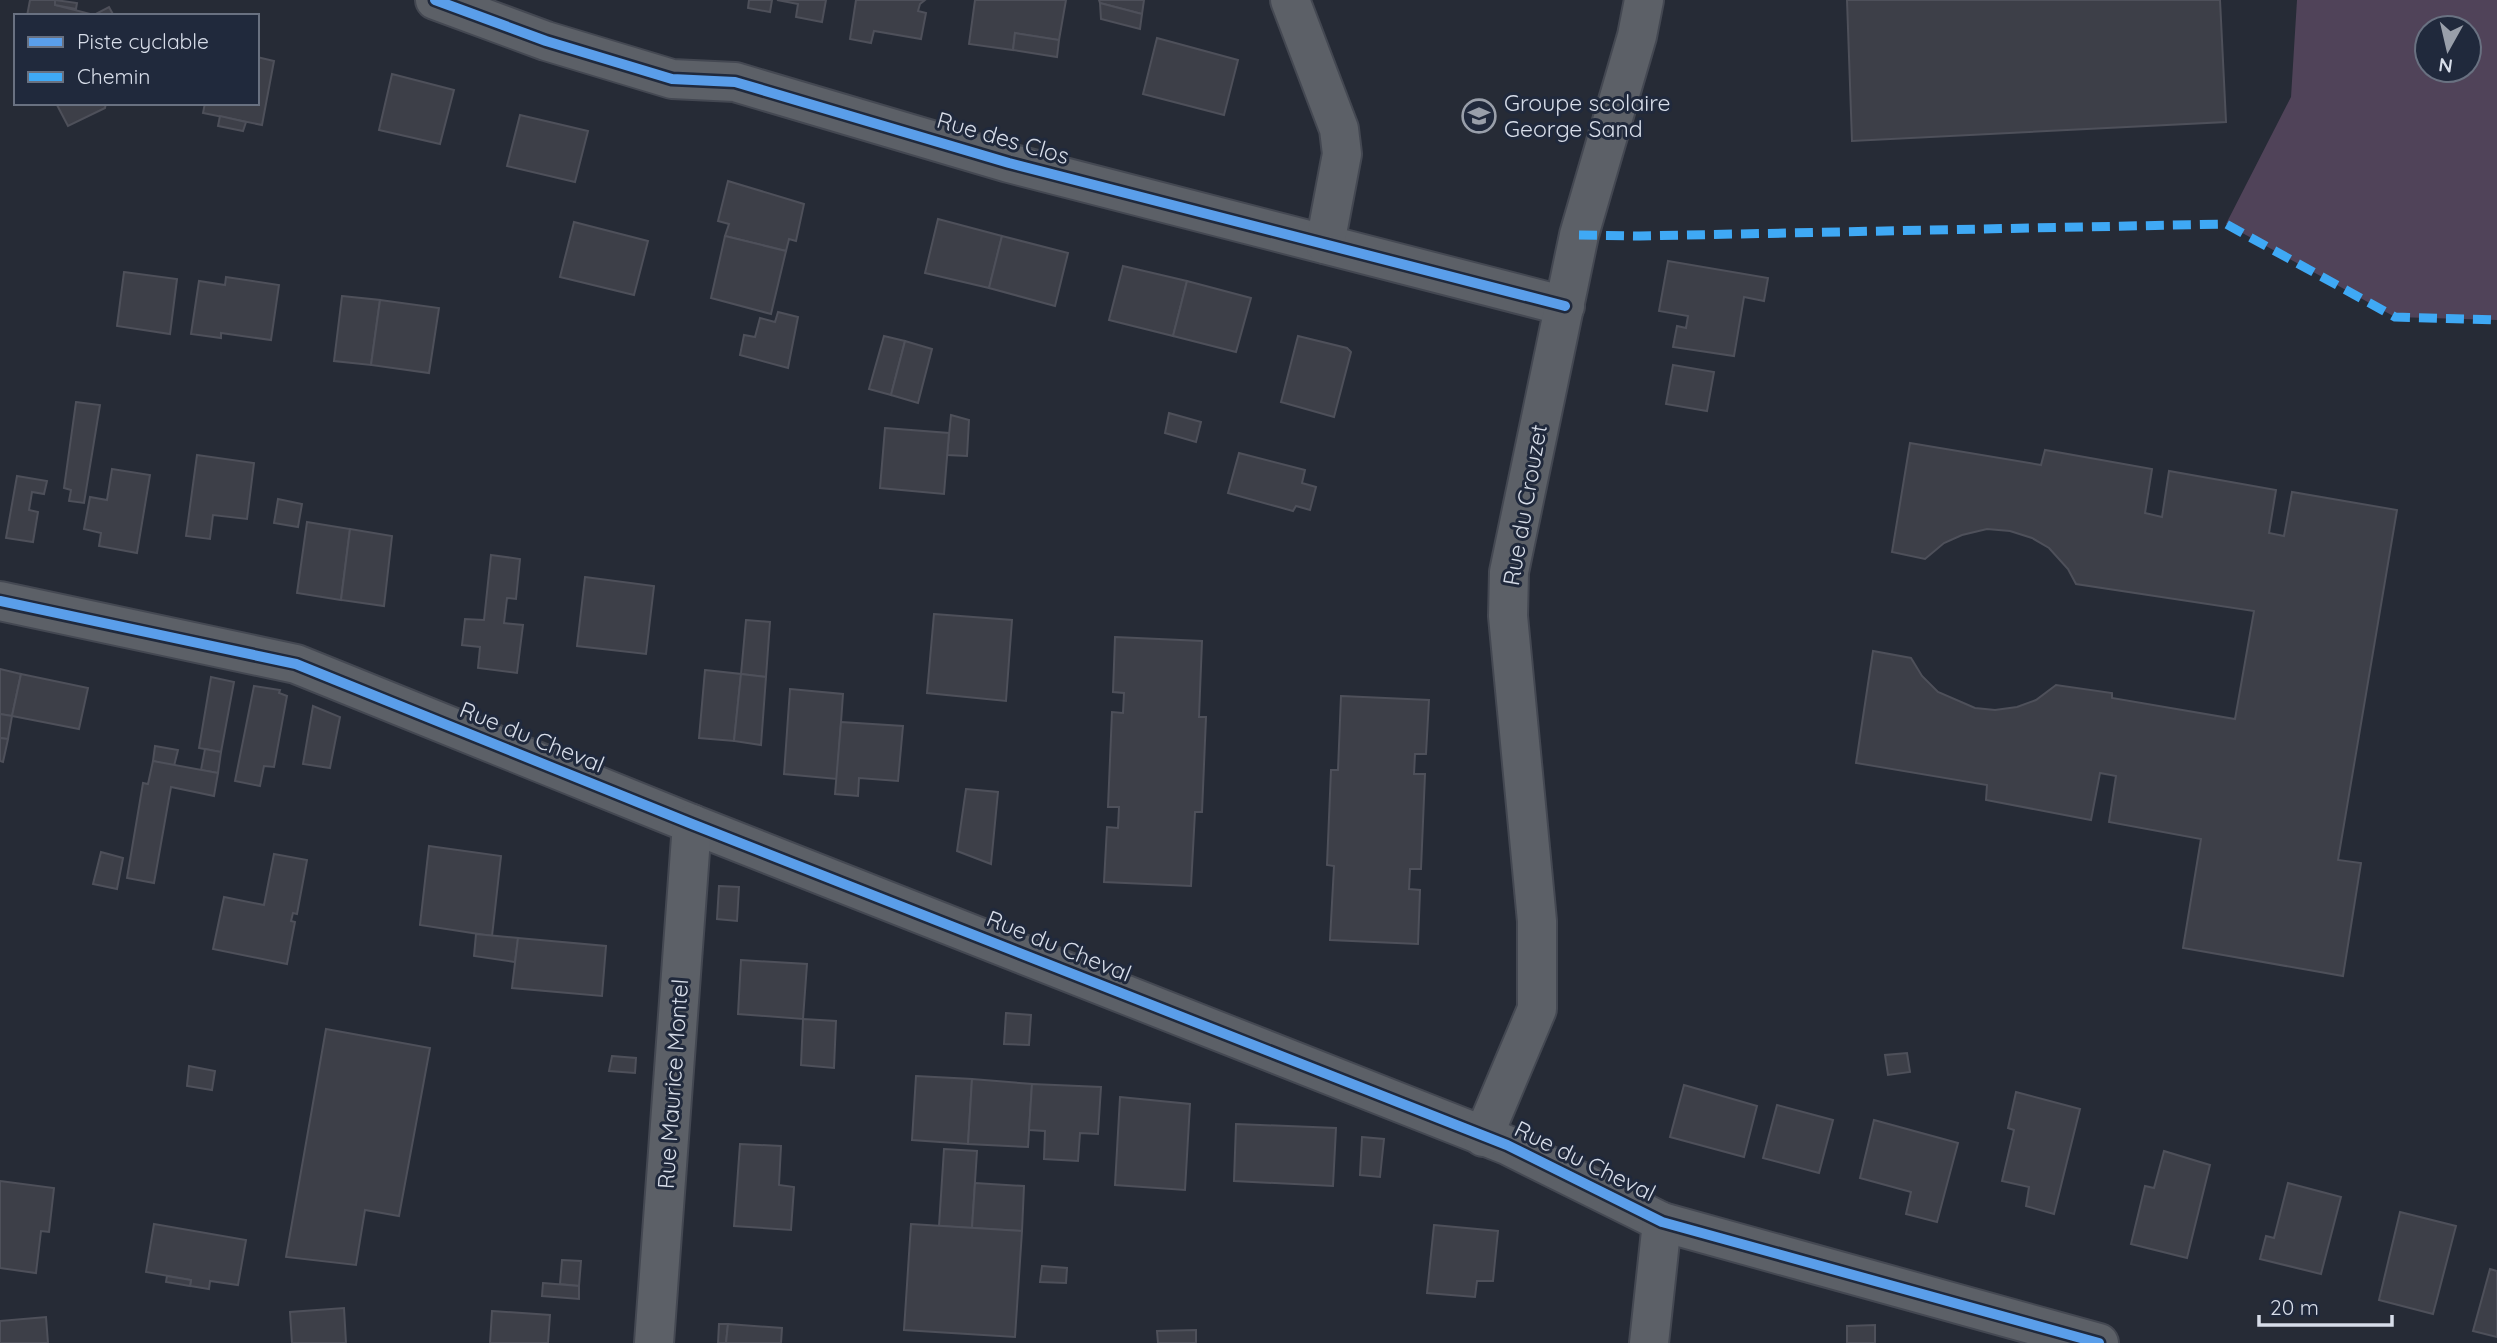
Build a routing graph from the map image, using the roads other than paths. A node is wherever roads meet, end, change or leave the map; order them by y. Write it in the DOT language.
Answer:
graph roads {
  1 [pos="435,0"];
  2 [pos="1290,0"];
  3 [pos="1644,0"];
  4 [pos="1325,244"];
  5 [pos="1565,306"];
  6 [pos="0,601"];
  7 [pos="692,824"];
  8 [pos="1483,1137"];
  9 [pos="1662,1222"];
  10 [pos="2076,1340"];
  11 [pos="654,1343"];
  12 [pos="1649,1343"];
  1 -- 4 [label="street, Rue des Clos"];
  2 -- 4 [label="street"];
  3 -- 5 [label="street, Rue du Crouzet"];
  4 -- 5 [label="street, Rue des Clos"];
  5 -- 8 [label="street, Rue du Crouzet"];
  6 -- 7 [label="street, Rue du Cheval"];
  7 -- 8 [label="street, Rue du Cheval"];
  7 -- 11 [label="street, Rue Maurice Montel"];
  8 -- 9 [label="street, Rue du Cheval"];
  9 -- 10 [label="street, Rue du Cheval"];
  9 -- 12 [label="street"];
}
